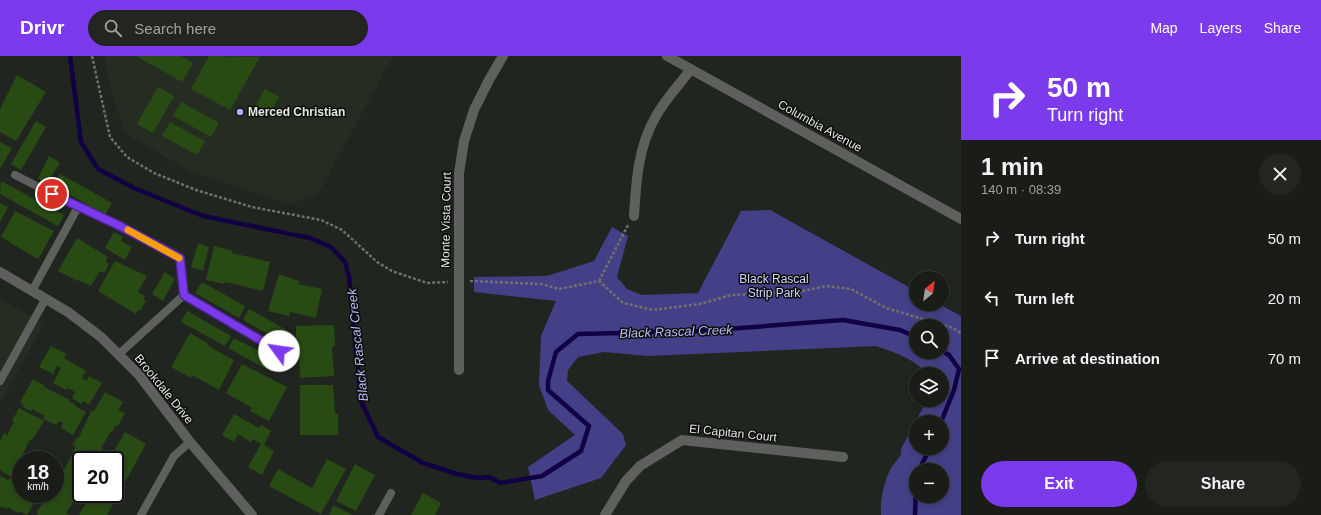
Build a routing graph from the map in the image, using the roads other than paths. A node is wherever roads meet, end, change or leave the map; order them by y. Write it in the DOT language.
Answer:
graph roads {
  1 [pos="503,56"];
  2 [pos="667,56"];
  3 [pos="691,69"];
  4 [pos="15,175"];
  5 [pos="78,207"];
  6 [pos="634,216"];
  7 [pos="961,219"];
  8 [pos="0,272"];
  9 [pos="32,291"];
  10 [pos="184,295"];
  11 [pos="46,298"];
  12 [pos="279,351"];
  13 [pos="119,354"];
  14 [pos="459,370"];
  15 [pos="0,381"];
  16 [pos="190,442"];
  17 [pos="843,457"];
  18 [pos="391,493"];
  19 [pos="141,515"];
  20 [pos="252,515"];
  21 [pos="379,515"];
  22 [pos="605,515"];
  1 -- 14 [label="street, Monte Vista Court"];
  2 -- 3 [label="street, Columbia Avenue"];
  3 -- 6 [label="street"];
  3 -- 7 [label="street, Columbia Avenue"];
  4 -- 5 [label="lane"];
  5 -- 9 [label="lane"];
  5 -- 10 [label="lane"];
  8 -- 9 [label="street, Brookdale Drive"];
  9 -- 11 [label="street, Brookdale Drive"];
  10 -- 12 [label="lane"];
  10 -- 13 [label="lane"];
  11 -- 13 [label="street, Brookdale Drive"];
  11 -- 15 [label="lane"];
  13 -- 16 [label="street, Brookdale Drive"];
  16 -- 19 [label="lane"];
  16 -- 20 [label="street, Brookdale Drive"];
  17 -- 22 [label="street, El Capitan Court"];
  18 -- 21 [label="lane"];
}
